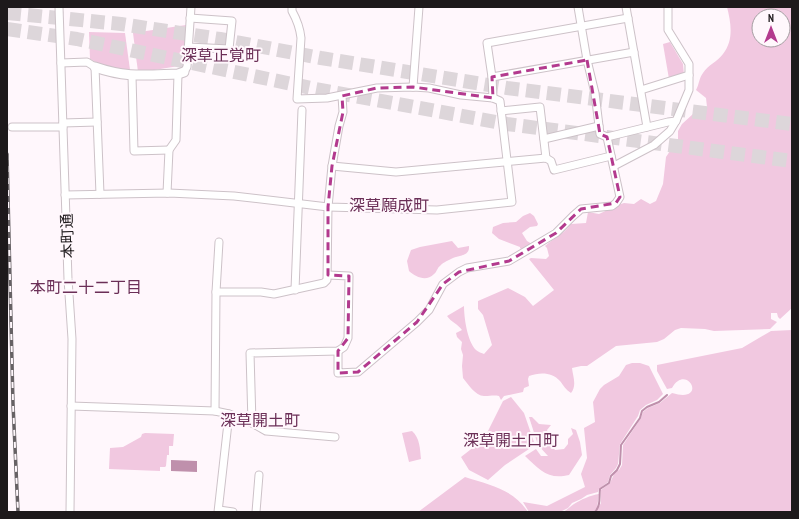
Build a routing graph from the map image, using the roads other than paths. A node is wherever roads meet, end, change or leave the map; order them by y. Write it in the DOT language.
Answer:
graph roads {
  1 [pos="59,7"];
  2 [pos="191,7"];
  3 [pos="292,7"];
  4 [pos="419,7"];
  5 [pos="578,7"];
  6 [pos="626,7"];
  7 [pos="668,7"];
  8 [pos="190,18"];
  9 [pos="628,18"];
  10 [pos="581,26"];
  11 [pos="188,47"];
  12 [pos="634,52"];
  13 [pos="588,60"];
  14 [pos="62,63"];
  15 [pos="95,67"];
  16 [pos="181,73"];
  17 [pos="689,75"];
  18 [pos="132,76"];
  19 [pos="492,77"];
  20 [pos="413,87"];
  21 [pos="641,90"];
  22 [pos="342,96"];
  23 [pos="494,98"];
  24 [pos="302,110"];
  25 [pos="501,111"];
  26 [pos="98,122"];
  27 [pos="676,122"];
  28 [pos="63,125"];
  29 [pos="599,126"];
  30 [pos="12,127"];
  31 [pos="647,127"];
  32 [pos="607,137"];
  33 [pos="544,139"];
  34 [pos="169,150"];
  35 [pos="611,156"];
  36 [pos="546,158"];
  37 [pos="507,162"];
  38 [pos="332,166"];
  39 [pos="614,166"];
  40 [pos="167,193"];
  41 [pos="100,194"];
  42 [pos="65,195"];
  43 [pos="298,204"];
  44 [pos="328,207"];
  45 [pos="219,242"];
  46 [pos="328,275"];
  47 [pos="294,290"];
  48 [pos="216,292"];
  49 [pos="338,351"];
  50 [pos="71,406"];
  51 [pos="215,411"];
  52 [pos="228,414"];
  53 [pos="252,423"];
  54 [pos="335,437"];
  55 [pos="259,475"];
  56 [pos="218,511"];
  57 [pos="70,512"];
  58 [pos="232,512"];
  59 [pos="256,512"];
  1 -- 14 [label="street, 本町通"];
  2 -- 8 [label="street"];
  3 -- 22 [label="street"];
  4 -- 20 [label="street"];
  5 -- 10 [label="street"];
  6 -- 9 [label="street"];
  7 -- 17 [label="street"];
  8 -- 11 [label="street"];
  8 -- 11 [label="street"];
  9 -- 10 [label="street"];
  9 -- 12 [label="street"];
  10 -- 13 [label="street"];
  10 -- 19 [label="street"];
  11 -- 16 [label="street"];
  12 -- 13 [label="street"];
  12 -- 21 [label="street"];
  13 -- 19 [label="street"];
  13 -- 29 [label="street"];
  14 -- 15 [label="street"];
  14 -- 28 [label="street, 本町通"];
  15 -- 18 [label="street"];
  15 -- 26 [label="street"];
  16 -- 18 [label="street"];
  16 -- 34 [label="street"];
  17 -- 21 [label="street"];
  17 -- 27 [label="street"];
  18 -- 34 [label="street"];
  19 -- 23 [label="street"];
  20 -- 22 [label="street"];
  20 -- 23 [label="street"];
  21 -- 31 [label="street"];
  22 -- 38 [label="street"];
  23 -- 25 [label="street"];
  24 -- 43 [label="street"];
  25 -- 33 [label="street"];
  25 -- 37 [label="street"];
  26 -- 28 [label="street"];
  26 -- 41 [label="street"];
  27 -- 31 [label="street"];
  27 -- 39 [label="street"];
  28 -- 30 [label="street"];
  28 -- 42 [label="street, 本町通"];
  29 -- 32 [label="street"];
  29 -- 33 [label="street"];
  31 -- 32 [label="street"];
  32 -- 35 [label="street"];
  33 -- 36 [label="street"];
  34 -- 40 [label="street"];
  35 -- 36 [label="street"];
  35 -- 39 [label="street"];
  36 -- 37 [label="street"];
  37 -- 38 [label="street"];
  37 -- 44 [label="street"];
  38 -- 44 [label="street"];
  39 -- 49 [label="street"];
  40 -- 41 [label="street"];
  40 -- 43 [label="street"];
  41 -- 42 [label="street"];
  42 -- 50 [label="street, 本町通"];
  43 -- 44 [label="street"];
  43 -- 47 [label="street"];
  44 -- 46 [label="street"];
  45 -- 48 [label="street"];
  46 -- 47 [label="street"];
  46 -- 49 [label="street"];
  47 -- 48 [label="street"];
  48 -- 51 [label="street"];
  49 -- 53 [label="street"];
  50 -- 51 [label="street"];
  50 -- 57 [label="street, 本町通"];
  51 -- 52 [label="street"];
  52 -- 53 [label="street"];
  52 -- 56 [label="street"];
  53 -- 54 [label="street"];
  55 -- 59 [label="street"];
  56 -- 58 [label="street"];
}
